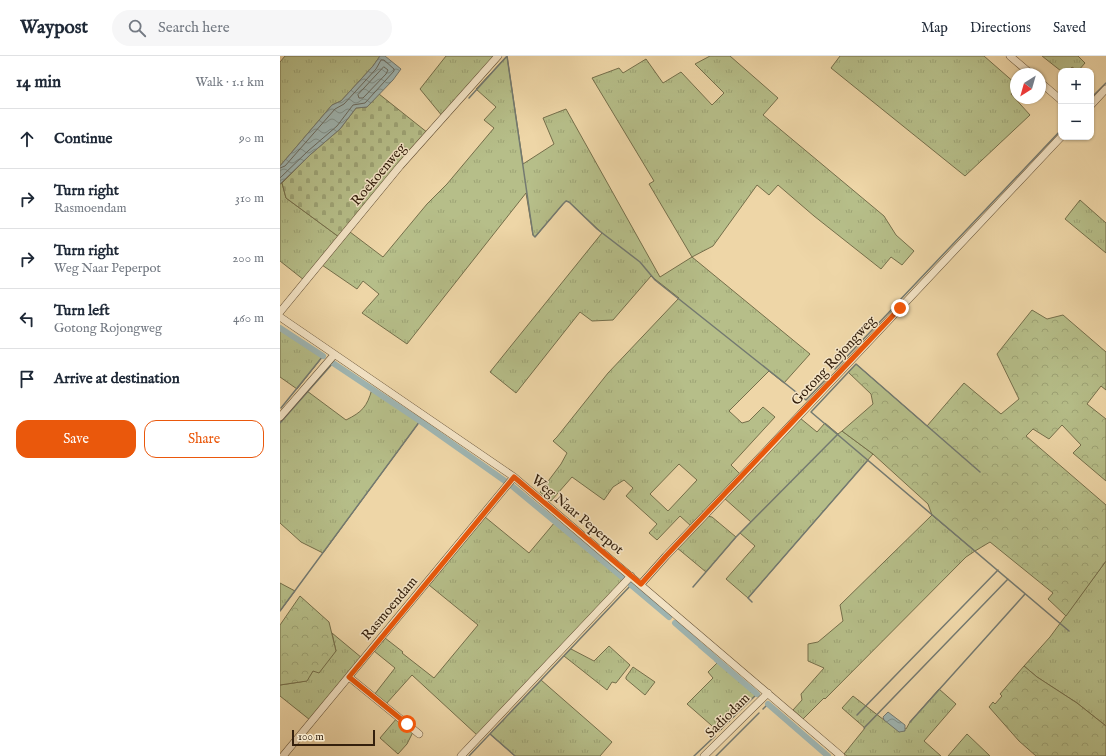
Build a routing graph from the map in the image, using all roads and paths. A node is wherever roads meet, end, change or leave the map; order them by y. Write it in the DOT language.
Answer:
graph roads {
  1 [pos="498,56"];
  2 [pos="1010,56"];
  3 [pos="1024,68"];
  4 [pos="1046,87"];
  5 [pos="1106,89"];
  6 [pos="1058,97"];
  7 [pos="1092,104"];
  8 [pos="1058,140"];
  9 [pos="280,312"];
  10 [pos="280,317"];
  11 [pos="334,355"];
  12 [pos="281,415"];
  13 [pos="514,477"];
  14 [pos="631,576"];
  15 [pos="641,584"];
  16 [pos="349,677"];
  17 [pos="768,693"];
  18 [pos="419,734"];
  19 [pos="283,756"];
  20 [pos="461,756"];
  21 [pos="704,756"];
  22 [pos="841,756"];
  1 -- 9 [label="street, Roekoenweg"];
  2 -- 3 [label="street"];
  4 -- 6 [label="street"];
  5 -- 7 [label="street"];
  8 -- 15 [label="street, Gotong Rojongweg"];
  10 -- 11 [label="street, Weg Naar Peperpot"];
  11 -- 12 [label="street"];
  11 -- 13 [label="street, Weg Naar Peperpot"];
  13 -- 14 [label="street, Weg Naar Peperpot"];
  13 -- 16 [label="street, Rasmoendam"];
  14 -- 15 [label="street, Weg Naar Peperpot"];
  14 -- 20 [label="street"];
  15 -- 17 [label="street, Weg Naar Peperpot"];
  16 -- 18 [label="street"];
  16 -- 19 [label="street, Rasmoendam"];
  17 -- 21 [label="street, Sadiodam"];
  17 -- 22 [label="street, Weg Naar Peperpot"];
}
